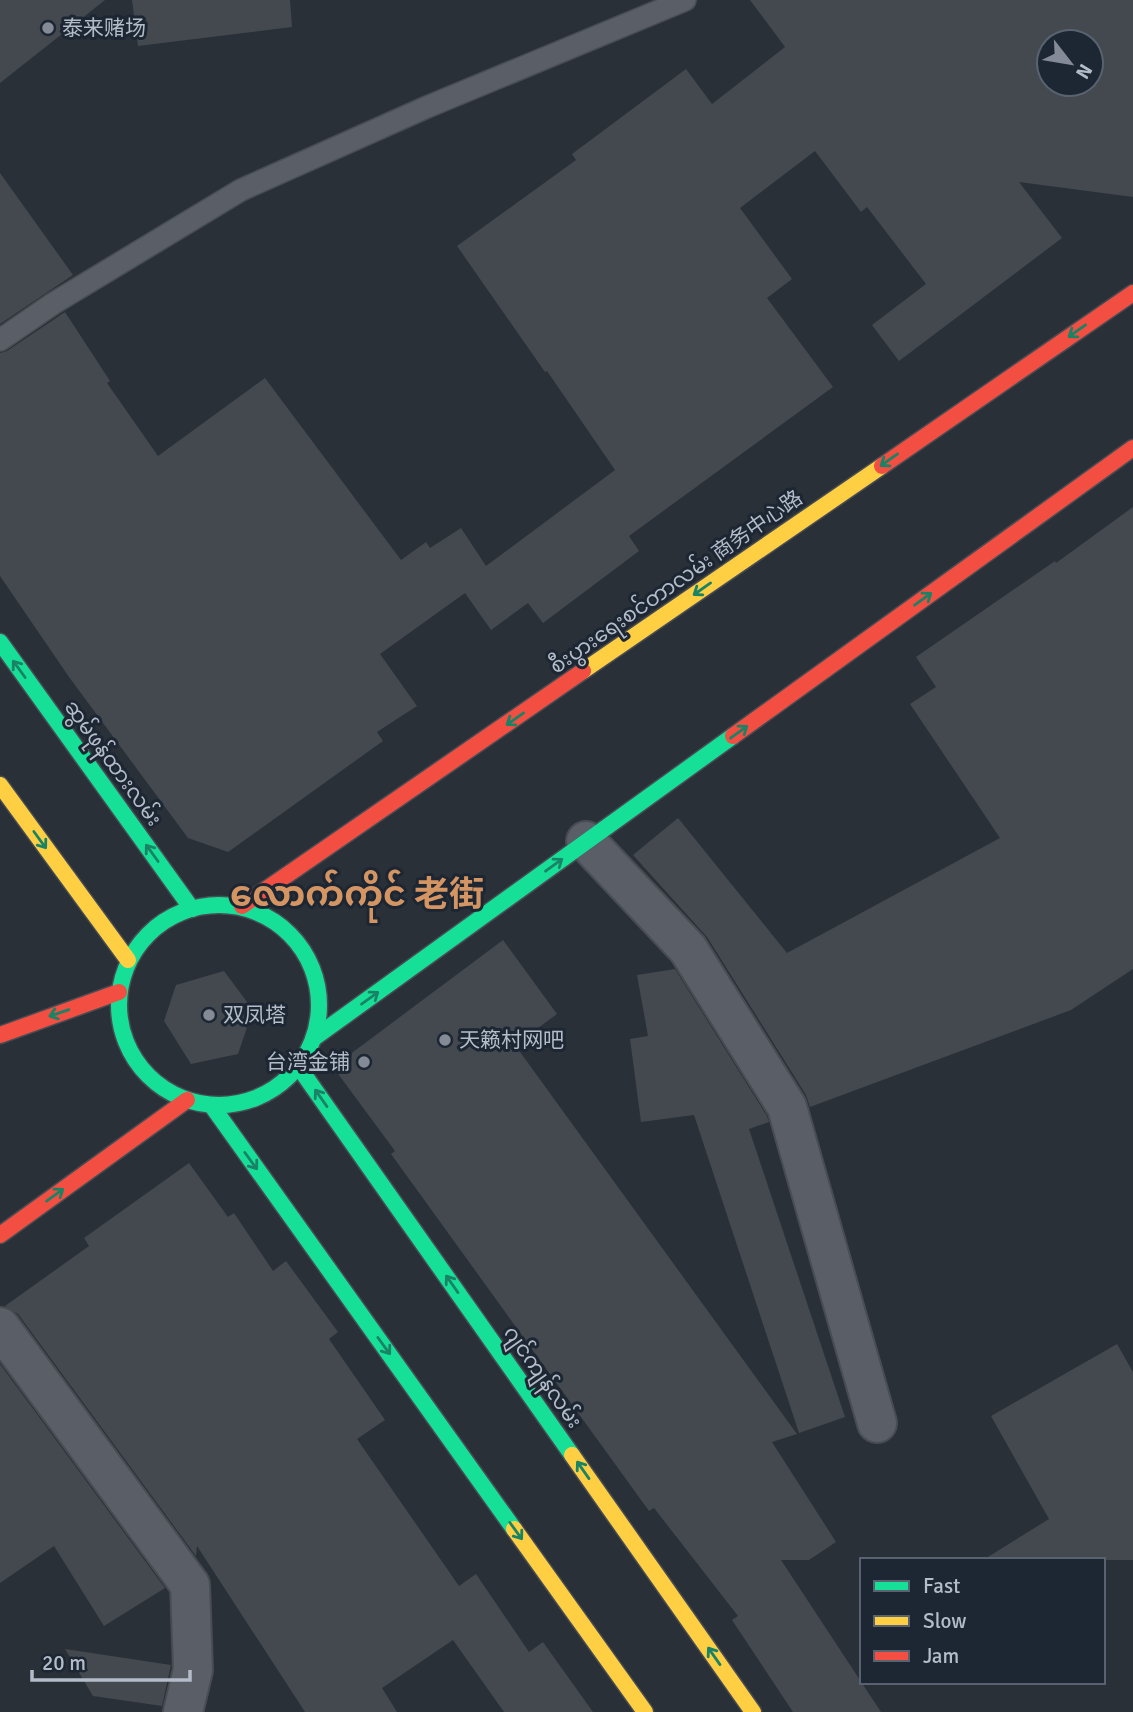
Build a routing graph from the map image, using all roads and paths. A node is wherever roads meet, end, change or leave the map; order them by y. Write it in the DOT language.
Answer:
graph roads {
  1 [pos="685,0"];
  2 [pos="1133,293"];
  3 [pos="0,340"];
  4 [pos="1133,448"];
  5 [pos="0,642"];
  6 [pos="0,785"];
  7 [pos="586,841"];
  8 [pos="242,906"];
  9 [pos="192,909"];
  10 [pos="128,960"];
  11 [pos="119,992"];
  12 [pos="0,1035"];
  13 [pos="314,1038"];
  14 [pos="298,1066"];
  15 [pos="187,1100"];
  16 [pos="212,1106"];
  17 [pos="0,1235"];
  18 [pos="0,1327"];
  19 [pos="877,1423"];
  20 [pos="183,1712"];
  21 [pos="645,1712"];
  22 [pos="753,1712"];
  1 -- 3 [label="lane"];
  2 -- 8 [label="main road, စီးပွားရေးစင်တာလမ်း 商务中心路, one-way"];
  7 -- 4 [label="main road, one-way"];
  9 -- 5 [label="main road, ဆွမ်ဖုန်ထားလမ်း, one-way"];
  6 -- 10 [label="main road, one-way"];
  13 -- 7 [label="main road, one-way"];
  7 -- 19 [label="street"];
  8 -- 9 [label="main road"];
  8 -- 13 [label="main road"];
  9 -- 10 [label="main road"];
  10 -- 11 [label="main road"];
  11 -- 12 [label="main road, one-way"];
  11 -- 15 [label="main road"];
  13 -- 14 [label="main road"];
  14 -- 16 [label="main road"];
  22 -- 14 [label="main road, ဂျင်ကျန်လမ်း, one-way"];
  15 -- 16 [label="main road"];
  17 -- 15 [label="main road, one-way"];
  16 -- 21 [label="main road, one-way"];
  18 -- 20 [label="street"];
}
